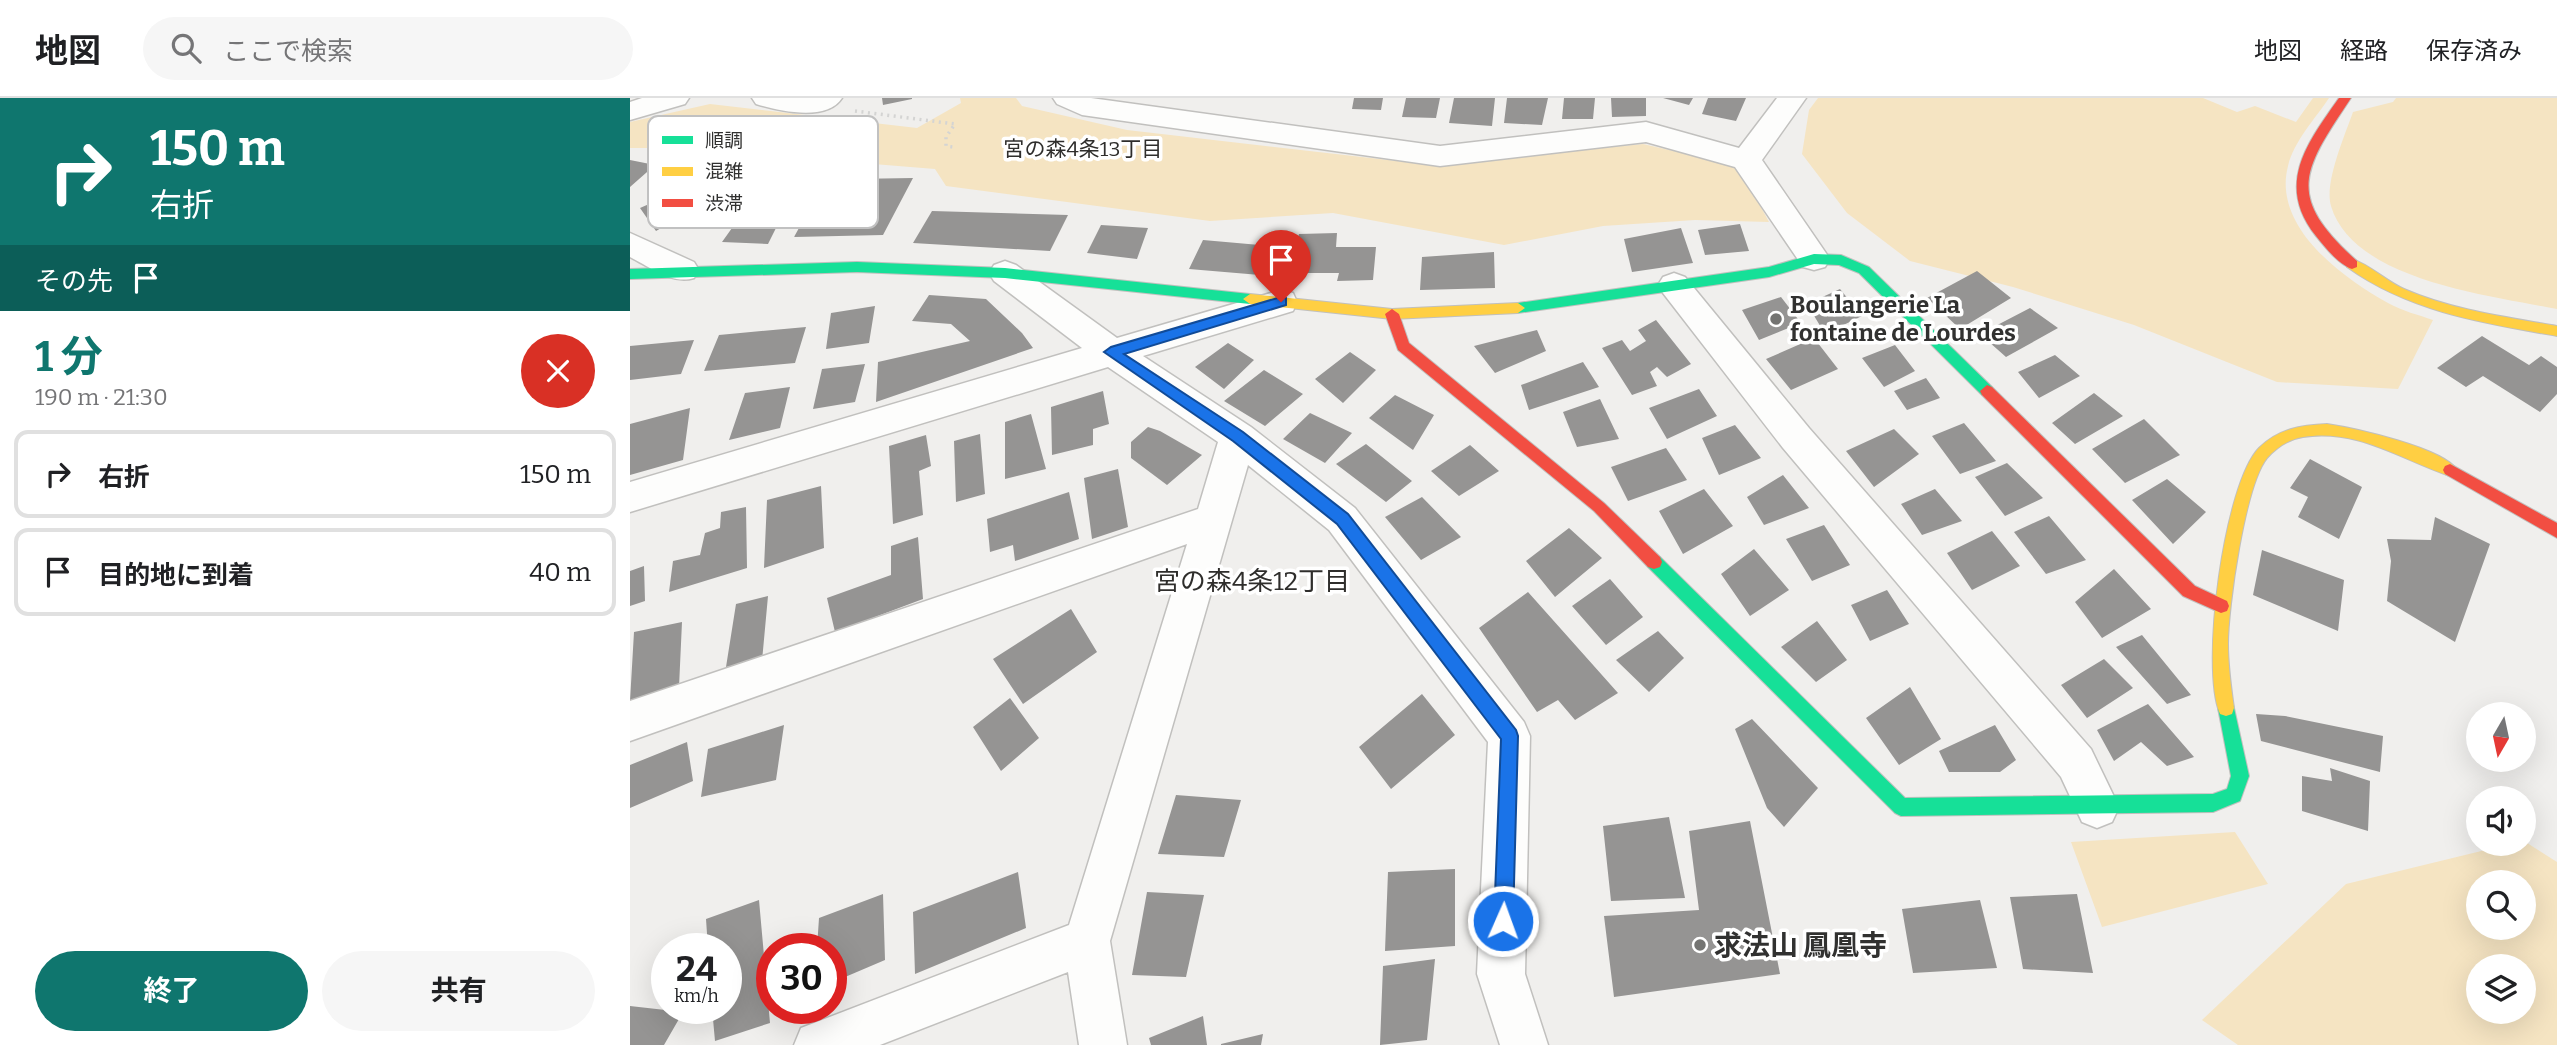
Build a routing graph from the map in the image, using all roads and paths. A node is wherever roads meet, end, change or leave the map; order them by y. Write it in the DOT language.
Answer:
graph roads {
  1 [pos="675,98"];
  2 [pos="766,98"];
  3 [pos="828,98"];
  4 [pos="1068,98"];
  5 [pos="1792,98"];
  6 [pos="2345,98"];
  7 [pos="630,111"];
  8 [pos="854,111"];
  9 [pos="953,147"];
  10 [pos="1746,160"];
  11 [pos="630,244"];
  12 [pos="1814,259"];
  13 [pos="683,270"];
  14 [pos="1005,273"];
  15 [pos="630,274"];
  16 [pos="1674,285"];
  17 [pos="1281,302"];
  18 [pos="1392,314"];
  19 [pos="2557,331"];
  20 [pos="1111,352"];
  21 [pos="1238,436"];
  22 [pos="630,497"];
  23 [pos="1213,519"];
  24 [pos="2557,531"];
  25 [pos="2221,606"];
  26 [pos="630,722"];
  27 [pos="2097,807"];
  28 [pos="1087,941"];
  29 [pos="818,1045"];
  30 [pos="1103,1045"];
  31 [pos="1524,1045"];
  1 -- 7 [label="street"];
  2 -- 3 [label="street"];
  4 -- 10 [label="street"];
  5 -- 10 [label="street"];
  6 -- 19 [label="street"];
  8 -- 9 [label="path"];
  10 -- 12 [label="street"];
  11 -- 13 [label="street"];
  12 -- 16 [label="street"];
  12 -- 25 [label="street"];
  13 -- 14 [label="street"];
  13 -- 15 [label="street"];
  14 -- 17 [label="street"];
  14 -- 20 [label="street"];
  16 -- 18 [label="street"];
  16 -- 27 [label="street"];
  17 -- 18 [label="street"];
  17 -- 20 [label="street"];
  18 -- 27 [label="street"];
  20 -- 21 [label="street"];
  20 -- 22 [label="street"];
  21 -- 23 [label="street"];
  21 -- 31 [label="street"];
  23 -- 26 [label="street"];
  23 -- 28 [label="street"];
  24 -- 25 [label="street"];
  25 -- 27 [label="street"];
  28 -- 29 [label="street"];
  28 -- 30 [label="street"];
}
